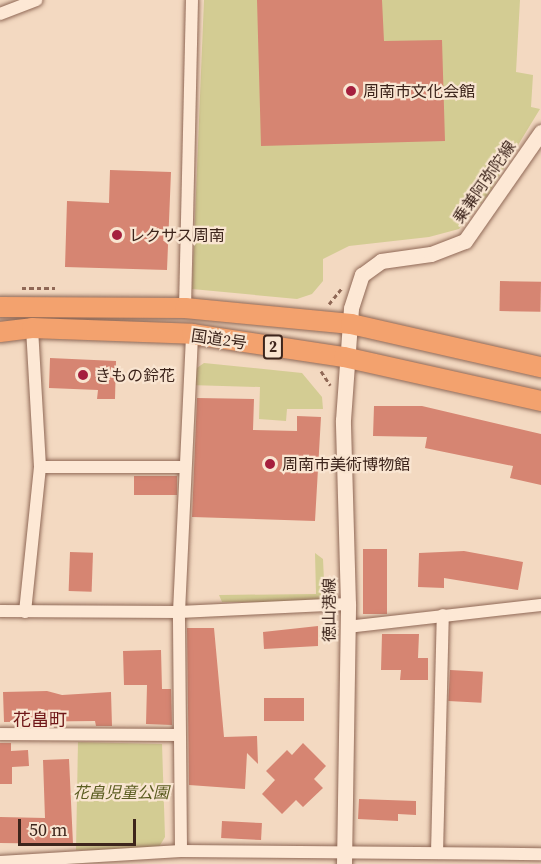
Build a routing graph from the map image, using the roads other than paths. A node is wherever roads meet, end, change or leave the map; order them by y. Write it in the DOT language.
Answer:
graph roads {
  1 [pos="36,0"];
  2 [pos="192,0"];
  3 [pos="0,14"];
  4 [pos="541,132"];
  5 [pos="0,307"];
  6 [pos="185,308"];
  7 [pos="351,324"];
  8 [pos="32,328"];
  9 [pos="0,332"];
  10 [pos="192,334"];
  11 [pos="344,357"];
  12 [pos="541,367"];
  13 [pos="541,401"];
  14 [pos="40,467"];
  15 [pos="185,467"];
  16 [pos="348,603"];
  17 [pos="541,605"];
  18 [pos="0,611"];
  19 [pos="25,612"];
  20 [pos="179,612"];
  21 [pos="443,615"];
  22 [pos="347,627"];
  23 [pos="0,734"];
  24 [pos="177,735"];
  25 [pos="181,851"];
  26 [pos="437,853"];
  27 [pos="541,854"];
  28 [pos="344,859"];
  29 [pos="0,862"];
  30 [pos="26,863"];
  1 -- 3 [label="street"];
  2 -- 6 [label="street"];
  4 -- 7 [label="street, 乗兼阿弥陀線"];
  5 -- 6 [label="highway, 国道2号 / 2"];
  6 -- 7 [label="highway, 国道2号 / 2"];
  7 -- 11 [label="street, 乗兼阿弥陀線"];
  7 -- 12 [label="highway, 国道2号 / 2"];
  8 -- 9 [label="highway, 国道2号 / 2"];
  8 -- 10 [label="highway, 国道2号 / 2"];
  8 -- 14 [label="street"];
  10 -- 11 [label="highway, 国道2号 / 2"];
  10 -- 15 [label="street"];
  11 -- 13 [label="highway, 国道2号 / 2"];
  11 -- 16 [label="street, 徳山港線"];
  14 -- 15 [label="street"];
  14 -- 19 [label="street"];
  15 -- 20 [label="street"];
  16 -- 20 [label="street"];
  16 -- 22 [label="street, 徳山港線"];
  17 -- 21 [label="street"];
  18 -- 19 [label="street"];
  19 -- 20 [label="street"];
  20 -- 24 [label="street"];
  21 -- 22 [label="street"];
  21 -- 26 [label="street"];
  22 -- 28 [label="street, 徳山港線"];
  23 -- 24 [label="street"];
  24 -- 25 [label="street"];
  25 -- 28 [label="street"];
  25 -- 30 [label="street"];
  26 -- 27 [label="street"];
  26 -- 28 [label="street"];
  29 -- 30 [label="street"];
}
